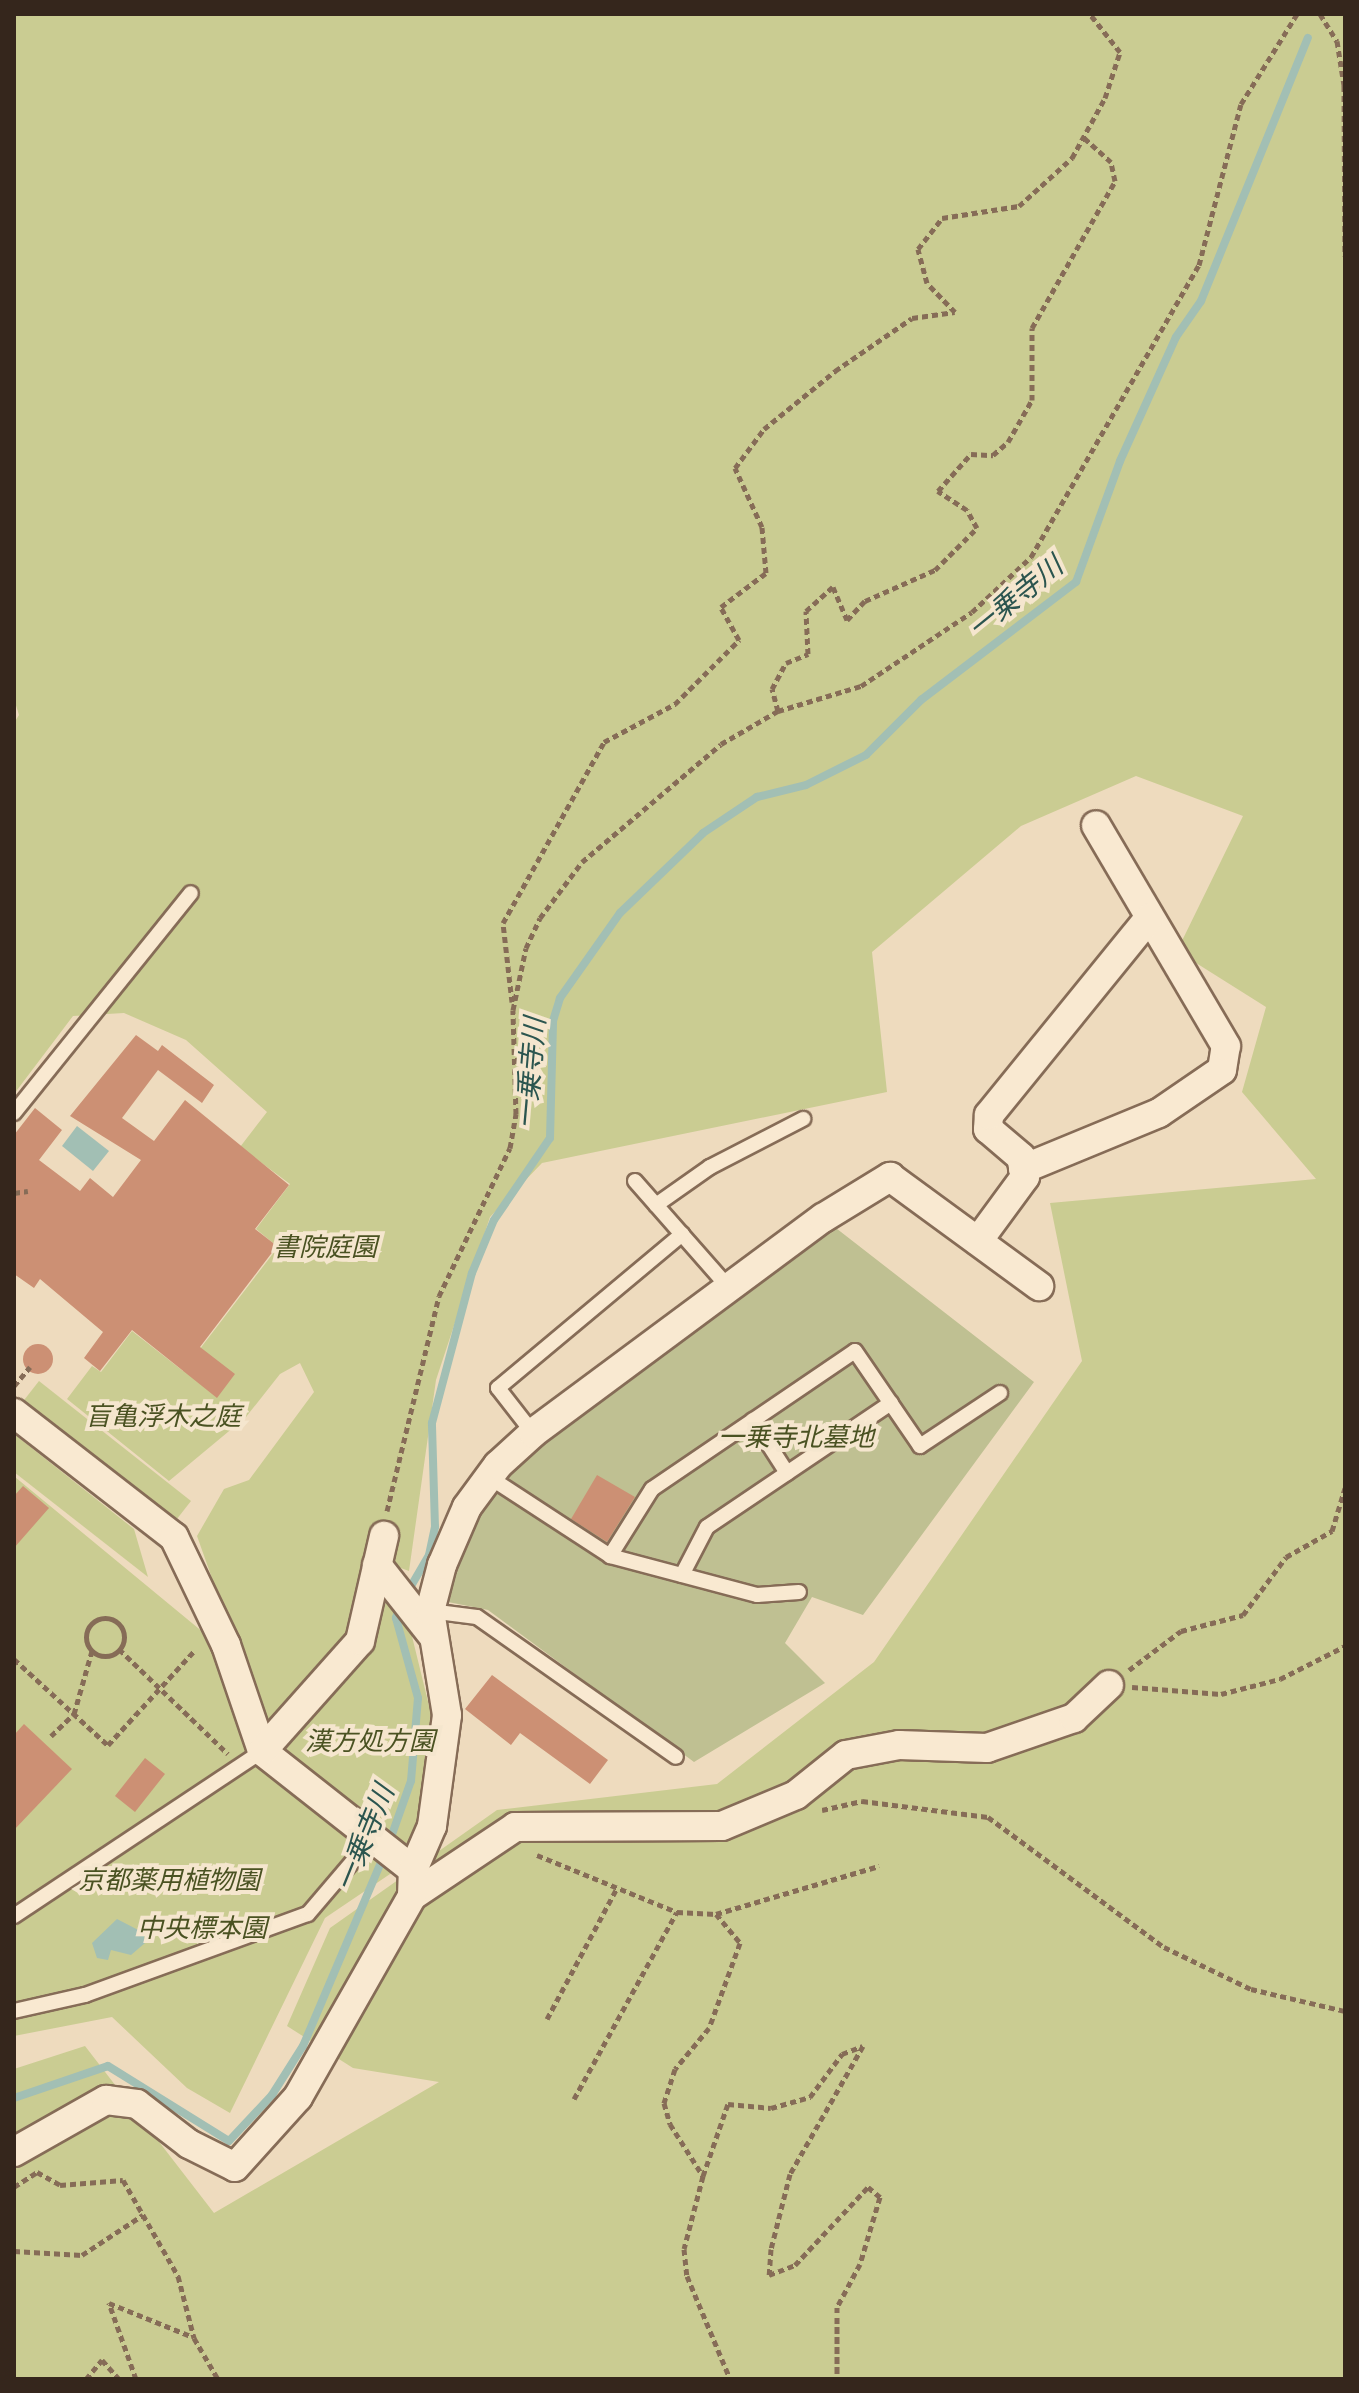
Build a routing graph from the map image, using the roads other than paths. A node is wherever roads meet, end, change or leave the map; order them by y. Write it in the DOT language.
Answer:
graph roads {
  1 [pos="1096,825"];
  2 [pos="191,893"];
  3 [pos="1149,918"];
  4 [pos="14,1113"];
  5 [pos="803,1119"];
  6 [pos="1023,1169"];
  7 [pos="635,1181"];
  8 [pos="656,1205"];
  9 [pos="682,1234"];
  10 [pos="978,1241"];
  11 [pos="1039,1286"];
  12 [pos="729,1288"];
  13 [pos="1000,1393"];
  14 [pos="891,1403"];
  15 [pos="14,1413"];
  16 [pos="753,1420"];
  17 [pos="533,1433"];
  18 [pos="787,1473"];
  19 [pos="489,1477"];
  20 [pos="384,1536"];
  21 [pos="610,1556"];
  22 [pos="384,1570"];
  23 [pos="682,1575"];
  24 [pos="799,1592"];
  25 [pos="425,1618"];
  26 [pos="1109,1685"];
  27 [pos="676,1757"];
  28 [pos="251,1758"];
  29 [pos="371,1840"];
  30 [pos="413,1883"];
  31 [pos="14,1916"];
  32 [pos="14,2011"];
  33 [pos="14,2152"];
  1 -- 3 [label="street"];
  2 -- 4 [label="lane"];
  3 -- 6 [label="street"];
  3 -- 6 [label="street"];
  5 -- 8 [label="lane"];
  6 -- 10 [label="street"];
  7 -- 8 [label="lane"];
  8 -- 9 [label="lane"];
  9 -- 12 [label="lane"];
  9 -- 17 [label="lane"];
  10 -- 11 [label="street"];
  10 -- 12 [label="street"];
  12 -- 17 [label="street"];
  13 -- 14 [label="lane"];
  14 -- 16 [label="lane"];
  14 -- 18 [label="lane"];
  15 -- 28 [label="street"];
  16 -- 18 [label="lane"];
  16 -- 21 [label="lane"];
  17 -- 19 [label="street"];
  18 -- 23 [label="lane"];
  19 -- 21 [label="lane"];
  19 -- 25 [label="street"];
  20 -- 22 [label="street"];
  21 -- 23 [label="lane"];
  22 -- 25 [label="street"];
  22 -- 28 [label="street"];
  23 -- 24 [label="lane"];
  25 -- 27 [label="lane"];
  25 -- 30 [label="street"];
  26 -- 30 [label="street"];
  28 -- 29 [label="street"];
  28 -- 31 [label="lane"];
  29 -- 30 [label="street"];
  29 -- 32 [label="lane"];
  30 -- 33 [label="street"];
}
